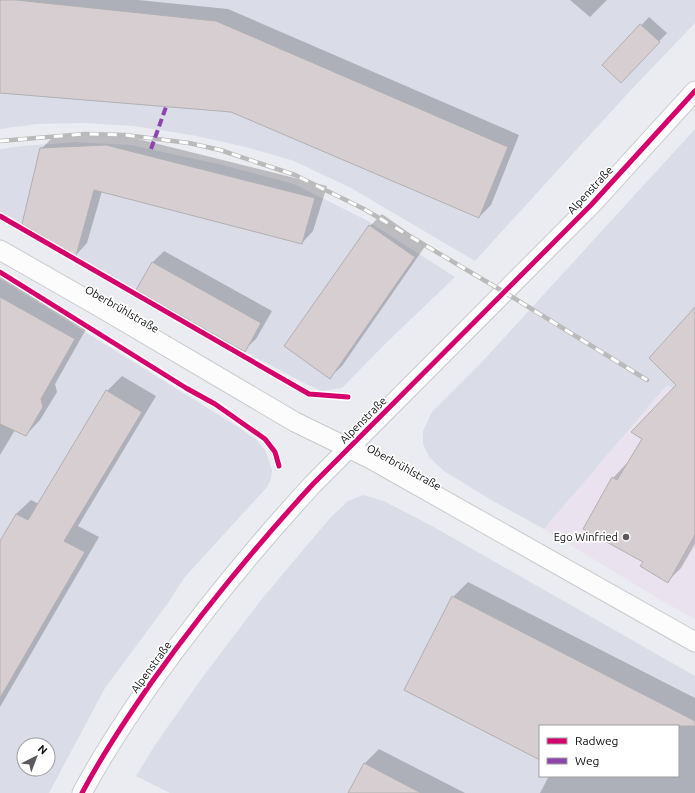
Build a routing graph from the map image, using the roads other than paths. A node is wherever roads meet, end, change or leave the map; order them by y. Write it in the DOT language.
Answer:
graph roads {
  1 [pos="695,91"];
  2 [pos="0,250"];
  3 [pos="349,448"];
  4 [pos="695,642"];
  5 [pos="82,793"];
  1 -- 3 [label="street, Alpenstraße"];
  2 -- 3 [label="street, Oberbrühlstraße"];
  3 -- 4 [label="street, Oberbrühlstraße"];
  3 -- 5 [label="street, Alpenstraße"];
}
